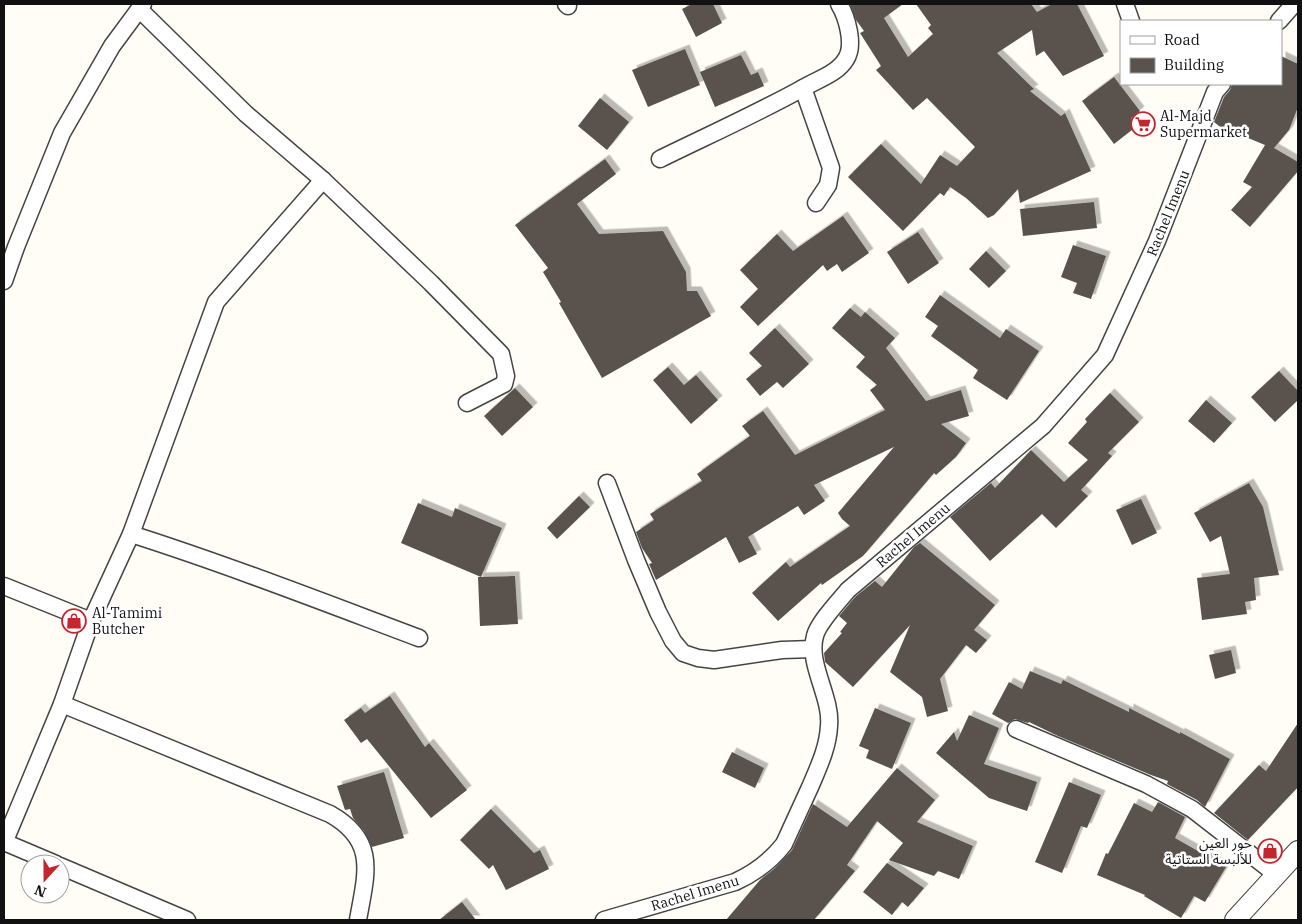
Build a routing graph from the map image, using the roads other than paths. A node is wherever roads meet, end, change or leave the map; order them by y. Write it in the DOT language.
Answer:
graph roads {
  1 [pos="839,4"];
  2 [pos="1125,4"];
  3 [pos="1294,4"];
  4 [pos="141,6"];
  5 [pos="1131,20"];
  6 [pos="1279,20"];
  7 [pos="1221,85"];
  8 [pos="803,88"];
  9 [pos="660,159"];
  10 [pos="323,180"];
  11 [pos="816,203"];
  12 [pos="4,281"];
  13 [pos="467,403"];
  14 [pos="607,483"];
  15 [pos="131,534"];
  16 [pos="4,586"];
  17 [pos="91,622"];
  18 [pos="418,638"];
  19 [pos="813,649"];
  20 [pos="62,704"];
  21 [pos="1016,729"];
  22 [pos="4,842"];
  23 [pos="1298,851"];
  24 [pos="32,854"];
  25 [pos="70,870"];
  26 [pos="1276,875"];
  27 [pos="187,920"];
  28 [pos="358,920"];
  29 [pos="604,920"];
  30 [pos="1235,920"];
  1 -- 8 [label="street"];
  2 -- 5 [label="street"];
  3 -- 6 [label="street"];
  4 -- 10 [label="street"];
  4 -- 12 [label="street"];
  7 -- 19 [label="street, Rachel Imenu"];
  8 -- 9 [label="street"];
  8 -- 11 [label="street"];
  10 -- 13 [label="street"];
  10 -- 15 [label="street"];
  14 -- 19 [label="street"];
  15 -- 17 [label="street"];
  15 -- 18 [label="street"];
  16 -- 17 [label="street"];
  17 -- 20 [label="street"];
  19 -- 29 [label="street, Rachel Imenu"];
  20 -- 22 [label="street"];
  20 -- 28 [label="street"];
  21 -- 26 [label="street"];
  22 -- 24 [label="street"];
  23 -- 26 [label="street"];
  25 -- 27 [label="street"];
  26 -- 30 [label="street"];
}
